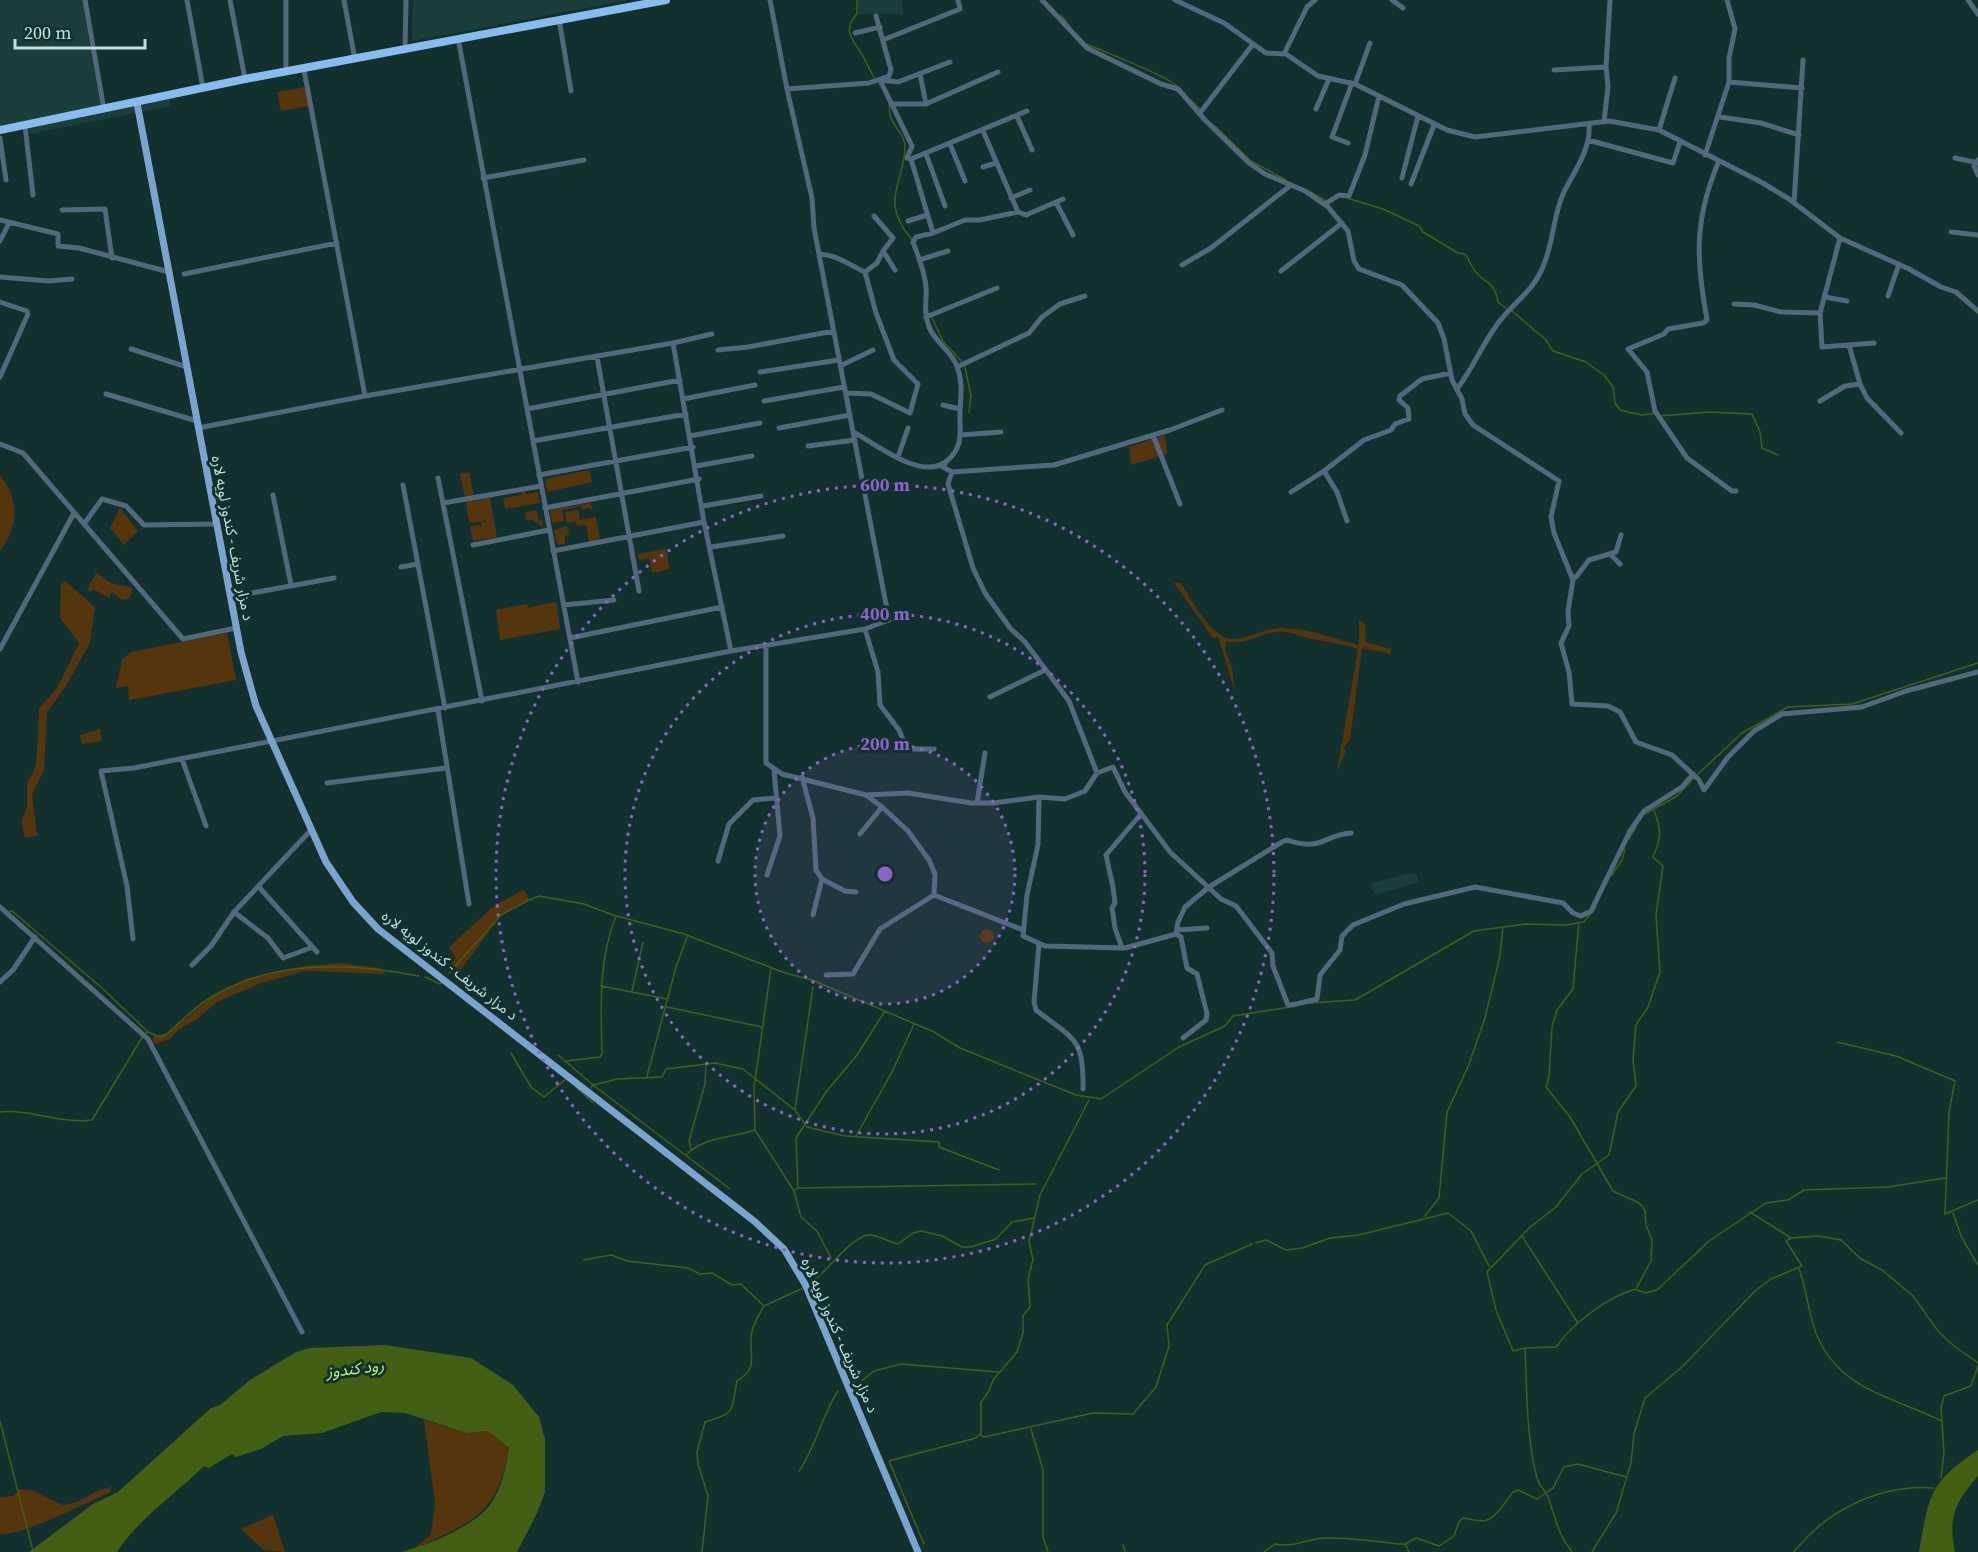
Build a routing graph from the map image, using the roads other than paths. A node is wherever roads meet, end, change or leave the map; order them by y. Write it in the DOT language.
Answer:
graph roads {
  1 [pos="86,0"];
  2 [pos="187,0"];
  3 [pos="230,0"];
  4 [pos="286,0"];
  5 [pos="344,0"];
  6 [pos="406,0"];
  7 [pos="666,0"];
  8 [pos="770,0"];
  9 [pos="958,0"];
  10 [pos="1042,0"];
  11 [pos="1175,0"];
  12 [pos="1315,0"];
  13 [pos="1392,0"];
  14 [pos="1610,0"];
  15 [pos="1727,0"];
  16 [pos="1968,0"];
  17 [pos="1403,8"];
  18 [pos="1978,15"];
  19 [pos="876,16"];
  20 [pos="559,19"];
  21 [pos="880,27"];
  22 [pos="855,33"];
  23 [pos="458,38"];
  24 [pos="883,40"];
  25 [pos="1370,43"];
  26 [pos="1254,44"];
  27 [pos="405,49"];
  28 [pos="1284,54"];
  29 [pos="354,60"];
  30 [pos="1803,60"];
  31 [pos="950,62"];
  32 [pos="1606,68"];
  33 [pos="304,70"];
  34 [pos="1554,70"];
  35 [pos="286,72"];
  36 [pos="998,72"];
  37 [pos="920,74"];
  38 [pos="1675,78"];
  39 [pos="245,79"];
  40 [pos="1329,79"];
  41 [pos="880,80"];
  42 [pos="1729,82"];
  43 [pos="1353,83"];
  44 [pos="203,88"];
  45 [pos="1802,88"];
  46 [pos="787,89"];
  47 [pos="571,91"];
  48 [pos="1379,96"];
  49 [pos="137,103"];
  50 [pos="893,104"];
  51 [pos="926,104"];
  52 [pos="1316,109"];
  53 [pos="105,110"];
  54 [pos="1027,111"];
  55 [pos="1200,113"];
  56 [pos="1017,116"];
  57 [pos="1418,116"];
  58 [pos="1720,117"];
  59 [pos="1604,122"];
  60 [pos="1434,125"];
  61 [pos="25,126"];
  62 [pos="1589,126"];
  63 [pos="0,130"];
  64 [pos="1659,130"];
  65 [pos="983,131"];
  66 [pos="1799,135"];
  67 [pos="0,138"];
  68 [pos="1588,140"];
  69 [pos="1680,142"];
  70 [pos="1348,143"];
  71 [pos="950,144"];
  72 [pos="1032,150"];
  73 [pos="926,154"];
  74 [pos="1705,155"];
  75 [pos="1955,158"];
  76 [pos="911,159"];
  77 [pos="584,160"];
  78 [pos="1976,161"];
  79 [pos="996,163"];
  80 [pos="1718,163"];
  81 [pos="983,167"];
  82 [pos="1978,175"];
  83 [pos="483,178"];
  84 [pos="1402,178"];
  85 [pos="6,180"];
  86 [pos="965,182"];
  87 [pos="1411,184"];
  88 [pos="1291,185"];
  89 [pos="1030,190"];
  90 [pos="33,195"];
  91 [pos="1011,198"];
  92 [pos="1063,199"];
  93 [pos="1056,202"];
  94 [pos="1794,203"];
  95 [pos="1325,204"];
  96 [pos="945,206"];
  97 [pos="62,210"];
  98 [pos="1018,212"];
  99 [pos="927,214"];
  100 [pos="874,216"];
  101 [pos="0,220"];
  102 [pos="908,221"];
  103 [pos="9,223"];
  104 [pos="1342,223"];
  105 [pos="1951,232"];
  106 [pos="933,233"];
  107 [pos="1073,235"];
  108 [pos="1978,235"];
  109 [pos="1840,238"];
  110 [pos="0,241"];
  111 [pos="336,243"];
  112 [pos="883,251"];
  113 [pos="948,251"];
  114 [pos="819,254"];
  115 [pos="112,258"];
  116 [pos="919,260"];
  117 [pos="1899,264"];
  118 [pos="1182,265"];
  119 [pos="895,270"];
  120 [pos="1281,271"];
  121 [pos="169,272"];
  122 [pos="865,272"];
  123 [pos="184,274"];
  124 [pos="0,277"];
  125 [pos="72,279"];
  126 [pos="997,288"];
  127 [pos="1085,296"];
  128 [pos="1888,296"];
  129 [pos="1825,297"];
  130 [pos="1847,301"];
  131 [pos="0,302"];
  132 [pos="1734,304"];
  133 [pos="1978,311"];
  134 [pos="1820,313"];
  135 [pos="926,316"];
  136 [pos="834,331"];
  137 [pos="712,334"];
  138 [pos="1874,343"];
  139 [pos="673,344"];
  140 [pos="1849,345"];
  141 [pos="131,349"];
  142 [pos="718,350"];
  143 [pos="873,350"];
  144 [pos="597,357"];
  145 [pos="839,363"];
  146 [pos="187,367"];
  147 [pos="957,367"];
  148 [pos="519,369"];
  149 [pos="760,372"];
  150 [pos="1451,373"];
  151 [pos="0,377"];
  152 [pos="680,380"];
  153 [pos="1860,384"];
  154 [pos="755,386"];
  155 [pos="1457,389"];
  156 [pos="845,390"];
  157 [pos="106,394"];
  158 [pos="604,394"];
  159 [pos="365,396"];
  160 [pos="683,399"];
  161 [pos="764,401"];
  162 [pos="1820,401"];
  163 [pos="943,405"];
  164 [pos="526,409"];
  165 [pos="960,409"];
  166 [pos="1222,410"];
  167 [pos="686,414"];
  168 [pos="850,415"];
  169 [pos="760,423"];
  170 [pos="198,424"];
  171 [pos="610,427"];
  172 [pos="779,428"];
  173 [pos="908,428"];
  174 [pos="853,432"];
  175 [pos="1001,432"];
  176 [pos="1901,433"];
  177 [pos="960,435"];
  178 [pos="1153,435"];
  179 [pos="690,436"];
  180 [pos="855,440"];
  181 [pos="533,441"];
  182 [pos="0,444"];
  183 [pos="808,446"];
  184 [pos="693,447"];
  185 [pos="752,456"];
  186 [pos="898,456"];
  187 [pos="616,461"];
  188 [pos="946,461"];
  189 [pos="696,466"];
  190 [pos="1324,471"];
  191 [pos="952,472"];
  192 [pos="539,475"];
  193 [pos="438,478"];
  194 [pos="699,479"];
  195 [pos="403,485"];
  196 [pos="541,486"];
  197 [pos="1736,491"];
  198 [pos="1291,492"];
  199 [pos="622,493"];
  200 [pos="273,495"];
  201 [pos="761,496"];
  202 [pos="443,503"];
  203 [pos="1180,504"];
  204 [pos="703,506"];
  205 [pos="545,508"];
  206 [pos="74,513"];
  207 [pos="1347,521"];
  208 [pos="704,522"];
  209 [pos="84,524"];
  210 [pos="217,524"];
  211 [pos="549,530"];
  212 [pos="1621,535"];
  213 [pos="783,536"];
  214 [pos="629,537"];
  215 [pos="473,544"];
  216 [pos="711,547"];
  217 [pos="553,551"];
  218 [pos="1611,556"];
  219 [pos="418,564"];
  220 [pos="1620,564"];
  221 [pos="400,567"];
  222 [pos="1572,577"];
  223 [pos="334,578"];
  224 [pos="291,585"];
  225 [pos="639,591"];
  226 [pos="230,597"];
  227 [pos="614,600"];
  228 [pos="564,605"];
  229 [pos="722,607"];
  230 [pos="236,628"];
  231 [pos="865,629"];
  232 [pos="570,638"];
  233 [pos="766,645"];
  234 [pos="0,649"];
  235 [pos="731,651"];
  236 [pos="1045,670"];
  237 [pos="1978,672"];
  238 [pos="578,682"];
  239 [pos="990,698"];
  240 [pos="482,701"];
  241 [pos="445,708"];
  242 [pos="438,710"];
  243 [pos="270,740"];
  244 [pos="934,748"];
  245 [pos="986,753"];
  246 [pos="182,759"];
  247 [pos="446,768"];
  248 [pos="774,771"];
  249 [pos="1097,773"];
  250 [pos="1693,774"];
  251 [pos="802,777"];
  252 [pos="327,783"];
  253 [pos="866,795"];
  254 [pos="1039,797"];
  255 [pos="775,798"];
  256 [pos="977,803"];
  257 [pos="882,807"];
  258 [pos="1140,815"];
  259 [pos="206,826"];
  260 [pos="311,830"];
  261 [pos="1351,833"];
  262 [pos="860,834"];
  263 [pos="718,861"];
  264 [pos="768,875"];
  265 [pos="822,879"];
  266 [pos="258,886"];
  267 [pos="1209,887"];
  268 [pos="856,892"];
  269 [pos="934,895"];
  270 [pos="469,904"];
  271 [pos="0,907"];
  272 [pos="234,912"];
  273 [pos="813,915"];
  274 [pos="1207,928"];
  275 [pos="1023,930"];
  276 [pos="1176,932"];
  277 [pos="35,937"];
  278 [pos="133,939"];
  279 [pos="1039,944"];
  280 [pos="1122,948"];
  281 [pos="192,964"];
  282 [pos="826,975"];
  283 [pos="0,982"];
  284 [pos="1184,1038"];
  285 [pos="1083,1089"];
  286 [pos="302,1332"];
  287 [pos="918,1552"];
  1 -- 53 [label="street"];
  2 -- 44 [label="street"];
  3 -- 39 [label="street"];
  4 -- 35 [label="street"];
  5 -- 29 [label="street"];
  6 -- 27 [label="street"];
  7 -- 20 [label="highway"];
  8 -- 46 [label="street"];
  9 -- 24 [label="street"];
  10 -- 55 [label="street"];
  11 -- 26 [label="street"];
  12 -- 28 [label="street"];
  13 -- 17 [label="street"];
  14 -- 32 [label="street"];
  15 -- 42 [label="street"];
  16 -- 18 [label="street"];
  19 -- 21 [label="street"];
  20 -- 23 [label="highway"];
  20 -- 47 [label="street"];
  21 -- 22 [label="street"];
  21 -- 24 [label="street"];
  23 -- 27 [label="highway"];
  23 -- 83 [label="street"];
  24 -- 41 [label="street"];
  25 -- 43 [label="street"];
  26 -- 28 [label="street"];
  26 -- 55 [label="street"];
  27 -- 29 [label="highway"];
  28 -- 40 [label="street"];
  29 -- 33 [label="highway"];
  30 -- 45 [label="street"];
  31 -- 37 [label="street"];
  32 -- 34 [label="street"];
  32 -- 59 [label="street"];
  33 -- 35 [label="highway"];
  33 -- 111 [label="street"];
  35 -- 39 [label="highway"];
  36 -- 51 [label="street"];
  37 -- 41 [label="street"];
  37 -- 51 [label="street"];
  38 -- 64 [label="street"];
  39 -- 44 [label="highway"];
  40 -- 43 [label="street"];
  40 -- 52 [label="street"];
  41 -- 46 [label="street"];
  41 -- 50 [label="street"];
  42 -- 45 [label="street"];
  42 -- 58 [label="street"];
  43 -- 48 [label="street"];
  43 -- 70 [label="street"];
  44 -- 49 [label="highway"];
  45 -- 66 [label="street"];
  46 -- 114 [label="street"];
  48 -- 57 [label="street"];
  48 -- 95 [label="street"];
  49 -- 53 [label="highway"];
  49 -- 121 [label="main road, د مزار شریف - کندوز لویه لاره"];
  50 -- 51 [label="street"];
  50 -- 76 [label="street"];
  53 -- 61 [label="highway"];
  54 -- 56 [label="street"];
  55 -- 88 [label="street"];
  56 -- 65 [label="street"];
  56 -- 72 [label="street"];
  57 -- 60 [label="street"];
  57 -- 84 [label="street"];
  58 -- 66 [label="street"];
  58 -- 74 [label="street"];
  59 -- 62 [label="street"];
  59 -- 64 [label="street"];
  60 -- 62 [label="street"];
  60 -- 87 [label="street"];
  61 -- 63 [label="highway"];
  61 -- 90 [label="street"];
  62 -- 68 [label="street"];
  64 -- 69 [label="street"];
  65 -- 71 [label="street"];
  65 -- 79 [label="street"];
  66 -- 94 [label="street"];
  67 -- 85 [label="street"];
  68 -- 69 [label="street"];
  68 -- 155 [label="street"];
  69 -- 74 [label="street"];
  71 -- 73 [label="street"];
  71 -- 86 [label="street"];
  73 -- 76 [label="street"];
  73 -- 96 [label="street"];
  74 -- 80 [label="street"];
  75 -- 78 [label="street"];
  76 -- 99 [label="street"];
  77 -- 83 [label="street"];
  78 -- 82 [label="street"];
  79 -- 81 [label="street"];
  79 -- 91 [label="street"];
  80 -- 94 [label="street"];
  80 -- 197 [label="street"];
  83 -- 148 [label="street"];
  88 -- 95 [label="street"];
  88 -- 118 [label="street"];
  89 -- 91 [label="street"];
  91 -- 98 [label="street"];
  92 -- 93 [label="street"];
  93 -- 98 [label="street"];
  93 -- 107 [label="street"];
  94 -- 109 [label="street"];
  95 -- 104 [label="street"];
  97 -- 115 [label="street"];
  98 -- 106 [label="street"];
  99 -- 102 [label="street"];
  99 -- 106 [label="street"];
  100 -- 112 [label="street"];
  101 -- 103 [label="street"];
  103 -- 110 [label="street"];
  103 -- 115 [label="street"];
  104 -- 120 [label="street"];
  104 -- 150 [label="street"];
  105 -- 108 [label="street"];
  106 -- 116 [label="street"];
  109 -- 117 [label="street"];
  109 -- 129 [label="street"];
  111 -- 123 [label="street"];
  111 -- 159 [label="street"];
  112 -- 119 [label="street"];
  112 -- 122 [label="street"];
  113 -- 116 [label="street"];
  114 -- 122 [label="street"];
  114 -- 136 [label="street"];
  115 -- 121 [label="street"];
  116 -- 135 [label="street"];
  117 -- 128 [label="street"];
  117 -- 133 [label="street"];
  121 -- 146 [label="main road, د مزار شریف - کندوز لویه لاره"];
  122 -- 156 [label="street"];
  124 -- 125 [label="street"];
  126 -- 135 [label="street"];
  127 -- 147 [label="street"];
  129 -- 130 [label="street"];
  129 -- 134 [label="street"];
  131 -- 151 [label="street"];
  132 -- 134 [label="street"];
  134 -- 140 [label="street"];
  135 -- 147 [label="street"];
  136 -- 142 [label="street"];
  136 -- 145 [label="street"];
  137 -- 139 [label="street"];
  138 -- 140 [label="street"];
  139 -- 144 [label="street"];
  139 -- 152 [label="street"];
  140 -- 153 [label="street"];
  141 -- 146 [label="street"];
  143 -- 145 [label="street"];
  144 -- 148 [label="street"];
  144 -- 158 [label="street"];
  145 -- 149 [label="street"];
  145 -- 156 [label="street"];
  146 -- 170 [label="main road, د مزار شریف - کندوز لویه لاره"];
  147 -- 165 [label="street"];
  148 -- 159 [label="street"];
  148 -- 164 [label="street"];
  150 -- 155 [label="street"];
  150 -- 190 [label="street"];
  152 -- 158 [label="street"];
  152 -- 160 [label="street"];
  153 -- 162 [label="street"];
  153 -- 176 [label="street"];
  154 -- 160 [label="street"];
  155 -- 222 [label="street"];
  156 -- 161 [label="street"];
  156 -- 168 [label="street"];
  157 -- 170 [label="street"];
  158 -- 164 [label="street"];
  158 -- 171 [label="street"];
  159 -- 170 [label="street"];
  160 -- 167 [label="street"];
  163 -- 165 [label="street"];
  164 -- 181 [label="street"];
  165 -- 177 [label="street"];
  166 -- 178 [label="street"];
  167 -- 171 [label="street"];
  167 -- 179 [label="street"];
  168 -- 172 [label="street"];
  168 -- 174 [label="street"];
  169 -- 179 [label="street"];
  170 -- 210 [label="main road, د مزار شریف - کندوز لویه لاره"];
  171 -- 181 [label="street"];
  171 -- 187 [label="street"];
  173 -- 186 [label="street"];
  174 -- 180 [label="street"];
  174 -- 186 [label="street"];
  175 -- 177 [label="street"];
  177 -- 188 [label="street"];
  178 -- 191 [label="street"];
  178 -- 203 [label="street"];
  179 -- 184 [label="street"];
  180 -- 183 [label="street"];
  180 -- 231 [label="street"];
  181 -- 192 [label="street"];
  182 -- 206 [label="street"];
  184 -- 187 [label="street"];
  184 -- 189 [label="street"];
  185 -- 189 [label="street"];
  186 -- 188 [label="street"];
  187 -- 192 [label="street"];
  187 -- 199 [label="street"];
  188 -- 191 [label="street"];
  189 -- 194 [label="street"];
  190 -- 198 [label="street"];
  190 -- 207 [label="street"];
  191 -- 236 [label="street"];
  192 -- 196 [label="street"];
  193 -- 202 [label="street"];
  194 -- 199 [label="street"];
  194 -- 204 [label="street"];
  195 -- 219 [label="street"];
  196 -- 202 [label="street"];
  196 -- 205 [label="street"];
  199 -- 205 [label="street"];
  199 -- 214 [label="street"];
  200 -- 224 [label="street"];
  201 -- 204 [label="street"];
  202 -- 240 [label="street"];
  204 -- 208 [label="street"];
  205 -- 211 [label="street"];
  206 -- 209 [label="street"];
  206 -- 234 [label="street"];
  208 -- 214 [label="street"];
  208 -- 216 [label="street"];
  209 -- 210 [label="street"];
  209 -- 230 [label="street"];
  210 -- 226 [label="main road, د مزار شریف - کندوز لویه لاره"];
  211 -- 215 [label="street"];
  211 -- 217 [label="street"];
  212 -- 218 [label="street"];
  213 -- 216 [label="street"];
  214 -- 217 [label="street"];
  214 -- 225 [label="street"];
  216 -- 229 [label="street"];
  217 -- 228 [label="street"];
  218 -- 220 [label="street"];
  218 -- 222 [label="street"];
  219 -- 221 [label="street"];
  219 -- 241 [label="street"];
  222 -- 250 [label="street"];
  223 -- 224 [label="street"];
  224 -- 226 [label="street"];
  226 -- 230 [label="main road, د مزار شریف - کندوز لویه لاره"];
  227 -- 228 [label="street"];
  228 -- 232 [label="street"];
  229 -- 232 [label="street"];
  229 -- 235 [label="street"];
  230 -- 243 [label="main road, د مزار شریف - کندوز لویه لاره"];
  231 -- 233 [label="street"];
  231 -- 244 [label="street"];
  232 -- 238 [label="street"];
  233 -- 235 [label="street"];
  233 -- 248 [label="street"];
  235 -- 238 [label="street"];
  236 -- 239 [label="street"];
  236 -- 249 [label="street"];
  237 -- 250 [label="street"];
  238 -- 240 [label="street"];
  240 -- 241 [label="street"];
  241 -- 242 [label="street"];
  242 -- 243 [label="street"];
  242 -- 247 [label="street"];
  243 -- 246 [label="street"];
  243 -- 260 [label="main road, د مزار شریف - کندوز لویه لاره"];
  245 -- 256 [label="street"];
  246 -- 259 [label="street"];
  246 -- 278 [label="street"];
  247 -- 252 [label="street"];
  247 -- 270 [label="street"];
  248 -- 251 [label="street"];
  248 -- 255 [label="street"];
  249 -- 254 [label="street"];
  249 -- 258 [label="street"];
  250 -- 267 [label="street"];
  251 -- 253 [label="street"];
  251 -- 265 [label="street"];
  253 -- 256 [label="street"];
  253 -- 257 [label="street"];
  254 -- 256 [label="street"];
  254 -- 275 [label="street"];
  255 -- 263 [label="street"];
  255 -- 264 [label="street"];
  257 -- 262 [label="street"];
  257 -- 269 [label="street"];
  258 -- 267 [label="street"];
  258 -- 280 [label="street"];
  260 -- 266 [label="street"];
  260 -- 287 [label="main road, د مزار شریف - کندوز لویه لاره"];
  261 -- 267 [label="street"];
  265 -- 268 [label="street"];
  265 -- 273 [label="street"];
  266 -- 272 [label="street"];
  266 -- 272 [label="street"];
  267 -- 276 [label="street"];
  269 -- 275 [label="street"];
  269 -- 282 [label="street"];
  271 -- 277 [label="street"];
  272 -- 281 [label="street"];
  274 -- 276 [label="street"];
  275 -- 279 [label="street"];
  276 -- 280 [label="street"];
  276 -- 284 [label="street"];
  277 -- 283 [label="street"];
  277 -- 286 [label="street"];
  279 -- 280 [label="street"];
  279 -- 285 [label="street"];
}
